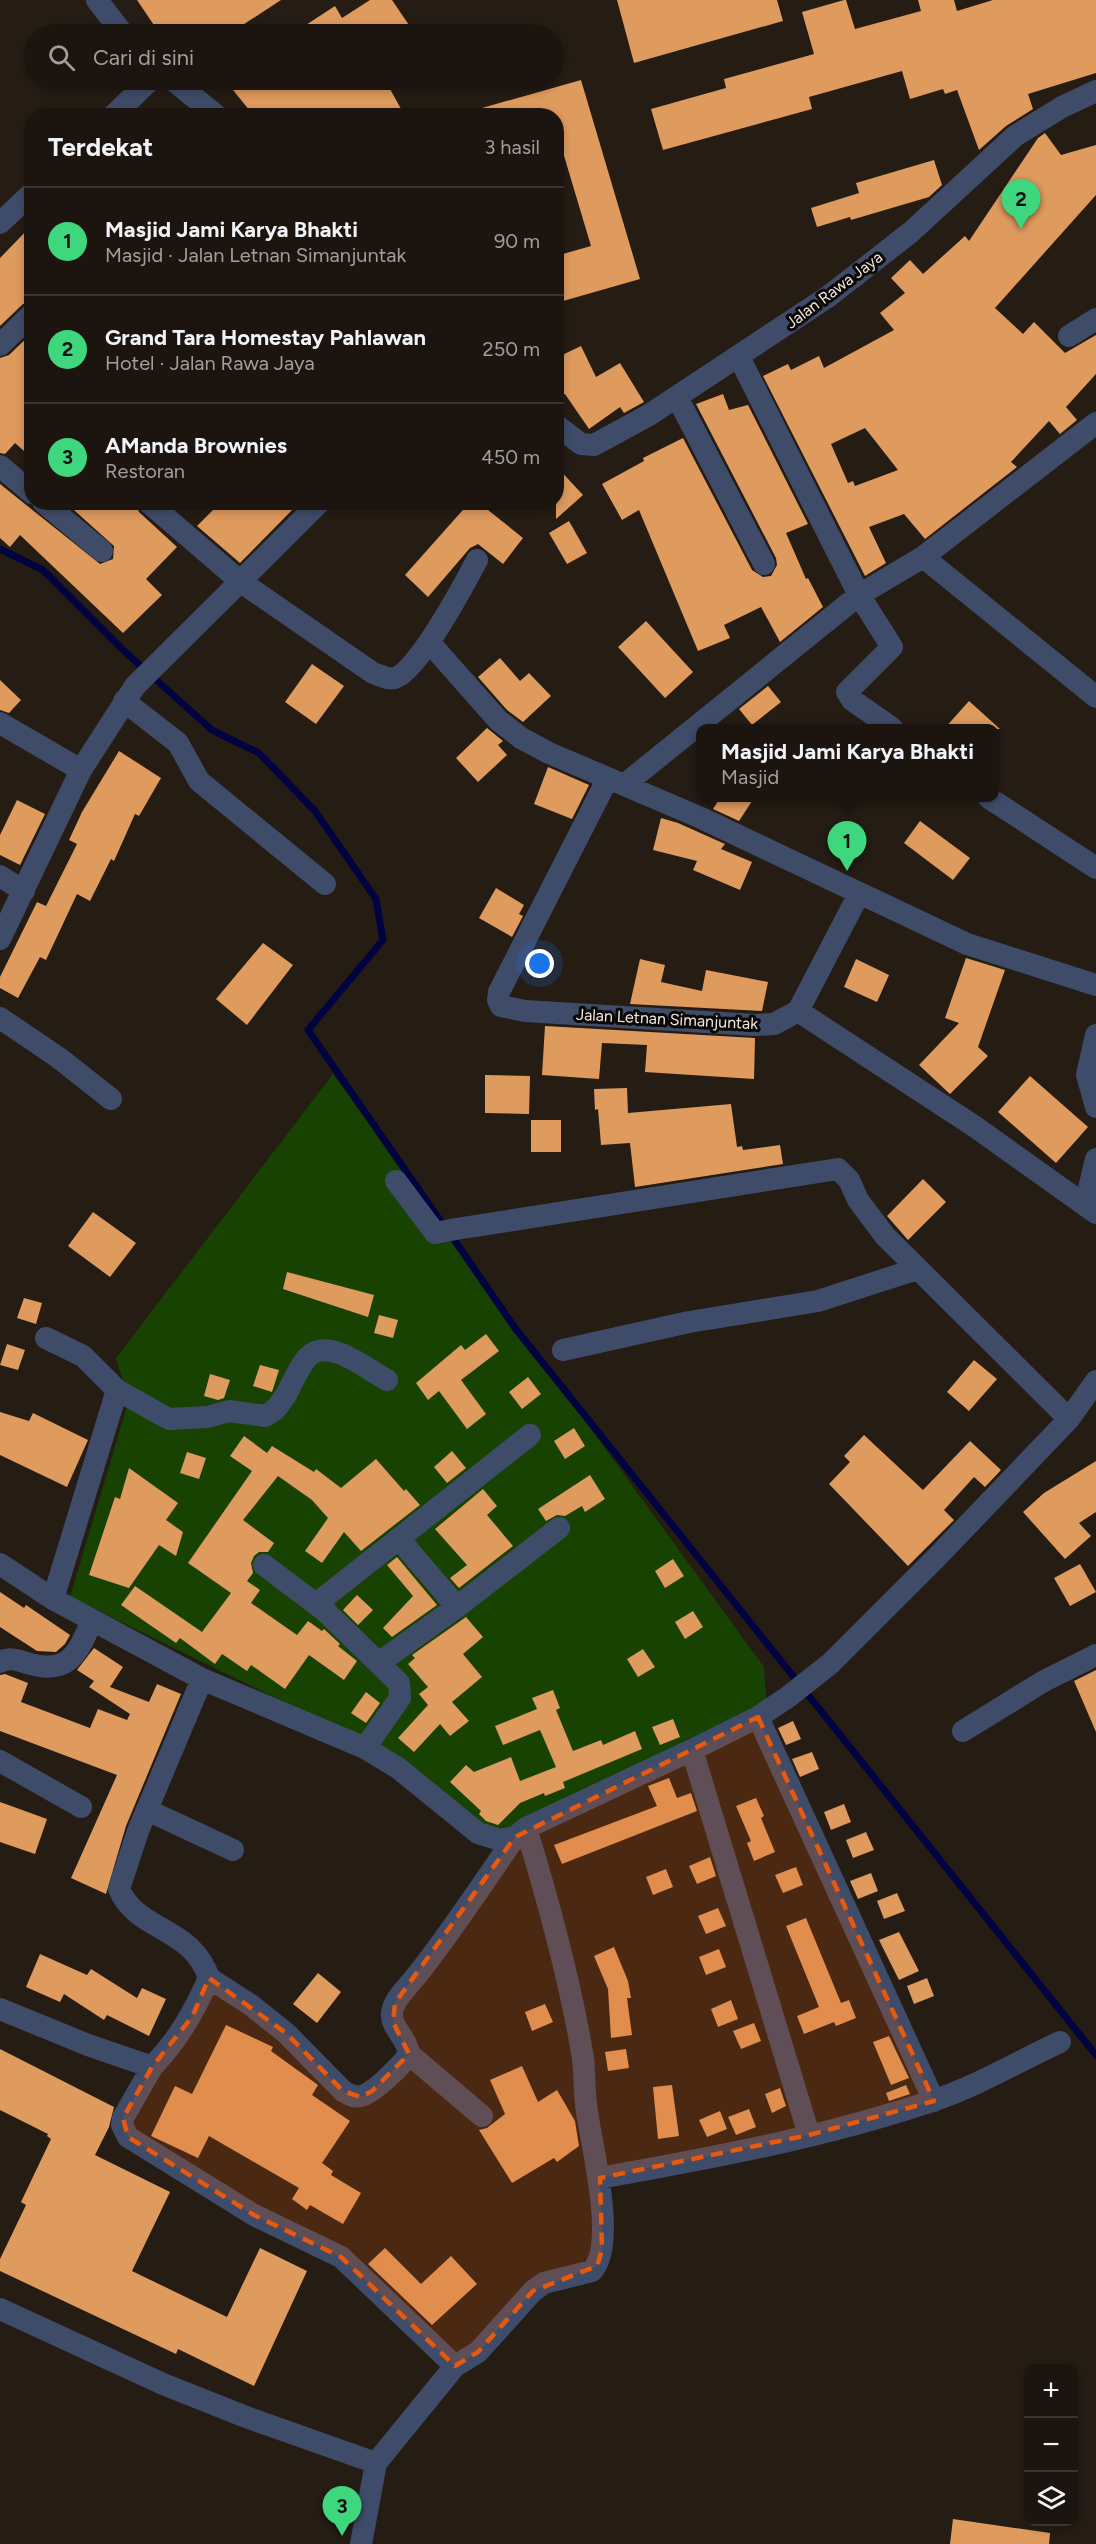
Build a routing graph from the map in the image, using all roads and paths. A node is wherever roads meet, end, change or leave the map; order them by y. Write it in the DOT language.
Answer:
graph roads {
  1 [pos="97,0"];
  2 [pos="115,24"];
  3 [pos="139,90"];
  4 [pos="184,90"];
  5 [pos="1096,91"];
  6 [pos="120,108"];
  7 [pos="207,108"];
  8 [pos="24,200"];
  9 [pos="0,223"];
  10 [pos="1096,319"];
  11 [pos="24,322"];
  12 [pos="1068,336"];
  13 [pos="0,345"];
  14 [pos="739,357"];
  15 [pos="676,397"];
  16 [pos="1096,423"];
  17 [pos="564,431"];
  18 [pos="0,466"];
  19 [pos="24,486"];
  20 [pos="53,510"];
  21 [pos="157,510"];
  22 [pos="312,510"];
  23 [pos="102,551"];
  24 [pos="923,557"];
  25 [pos="477,560"];
  26 [pos="764,564"];
  27 [pos="241,582"];
  28 [pos="859,595"];
  29 [pos="429,642"];
  30 [pos="129,694"];
  31 [pos="1096,697"];
  32 [pos="0,723"];
  33 [pos="886,724"];
  34 [pos="81,770"];
  35 [pos="616,782"];
  36 [pos="995,802"];
  37 [pos="1096,868"];
  38 [pos="0,876"];
  39 [pos="325,884"];
  40 [pos="24,891"];
  41 [pos="858,894"];
  42 [pos="0,939"];
  43 [pos="1096,985"];
  44 [pos="798,1011"];
  45 [pos="0,1018"];
  46 [pos="1096,1035"];
  47 [pos="111,1099"];
  48 [pos="1096,1107"];
  49 [pos="1096,1159"];
  50 [pos="396,1181"];
  51 [pos="1091,1209"];
  52 [pos="917,1269"];
  53 [pos="46,1338"];
  54 [pos="563,1350"];
  55 [pos="387,1380"];
  56 [pos="1096,1381"];
  57 [pos="117,1390"];
  58 [pos="1069,1419"];
  59 [pos="530,1435"];
  60 [pos="559,1528"];
  61 [pos="399,1539"];
  62 [pos="0,1564"];
  63 [pos="264,1565"];
  64 [pos="53,1599"];
  65 [pos="316,1604"];
  66 [pos="457,1607"];
  67 [pos="92,1620"];
  68 [pos="1096,1655"];
  69 [pos="0,1662"];
  70 [pos="380,1662"];
  71 [pos="202,1679"];
  72 [pos="758,1717"];
  73 [pos="963,1731"];
  74 [pos="365,1748"];
  75 [pos="692,1750"];
  76 [pos="0,1761"];
  77 [pos="81,1808"];
  78 [pos="147,1810"];
  79 [pos="520,1832"];
  80 [pos="233,1850"];
  81 [pos="209,1978"];
  82 [pos="0,2009"];
  83 [pos="1060,2042"];
  84 [pos="410,2054"];
  85 [pos="152,2067"];
  86 [pos="934,2101"];
  87 [pos="482,2116"];
  88 [pos="809,2135"];
  89 [pos="600,2178"];
  90 [pos="0,2309"];
  91 [pos="455,2366"];
  92 [pos="376,2463"];
  93 [pos="361,2544"];
  1 -- 2 [label="street"];
  3 -- 6 [label="street"];
  4 -- 7 [label="street"];
  5 -- 14 [label="street, Jalan Rawa Jaya"];
  8 -- 9 [label="street"];
  10 -- 12 [label="street"];
  11 -- 13 [label="street"];
  14 -- 15 [label="street, Jalan Rawa Jaya"];
  14 -- 28 [label="street"];
  15 -- 17 [label="street, Jalan Rawa Jaya"];
  15 -- 26 [label="street"];
  16 -- 24 [label="street"];
  18 -- 19 [label="street"];
  20 -- 23 [label="street"];
  21 -- 27 [label="street"];
  22 -- 27 [label="street"];
  24 -- 28 [label="street"];
  24 -- 31 [label="street"];
  25 -- 29 [label="street"];
  27 -- 29 [label="street"];
  27 -- 30 [label="street"];
  28 -- 33 [label="street"];
  28 -- 35 [label="street"];
  29 -- 35 [label="street"];
  30 -- 34 [label="street"];
  30 -- 39 [label="street"];
  32 -- 34 [label="street"];
  34 -- 40 [label="street"];
  35 -- 41 [label="street"];
  35 -- 44 [label="street, Jalan Letnan Simanjuntak"];
  36 -- 37 [label="street"];
  38 -- 40 [label="street"];
  40 -- 42 [label="street"];
  41 -- 43 [label="street"];
  41 -- 44 [label="street"];
  44 -- 51 [label="street"];
  45 -- 47 [label="street"];
  46 -- 48 [label="street"];
  49 -- 51 [label="street"];
  50 -- 52 [label="street"];
  52 -- 54 [label="street"];
  52 -- 58 [label="street"];
  53 -- 57 [label="street"];
  55 -- 57 [label="street"];
  56 -- 58 [label="street"];
  57 -- 64 [label="street"];
  58 -- 72 [label="street"];
  59 -- 61 [label="street"];
  60 -- 66 [label="street"];
  61 -- 65 [label="street"];
  61 -- 66 [label="street"];
  62 -- 64 [label="street"];
  63 -- 65 [label="street"];
  64 -- 67 [label="street"];
  65 -- 70 [label="street"];
  66 -- 70 [label="street"];
  67 -- 69 [label="street"];
  67 -- 71 [label="street"];
  68 -- 73 [label="street"];
  70 -- 74 [label="street"];
  71 -- 74 [label="street"];
  71 -- 78 [label="street"];
  72 -- 75 [label="street"];
  72 -- 86 [label="street"];
  74 -- 79 [label="street"];
  75 -- 79 [label="street"];
  75 -- 88 [label="street"];
  76 -- 77 [label="street"];
  78 -- 80 [label="street"];
  78 -- 81 [label="street"];
  79 -- 84 [label="street"];
  79 -- 89 [label="street"];
  81 -- 84 [label="street"];
  81 -- 85 [label="street"];
  82 -- 85 [label="street"];
  83 -- 86 [label="street"];
  84 -- 87 [label="street"];
  85 -- 91 [label="street"];
  86 -- 88 [label="street"];
  88 -- 89 [label="street"];
  89 -- 91 [label="street"];
  90 -- 92 [label="street"];
  91 -- 92 [label="street"];
  92 -- 93 [label="street"];
}
